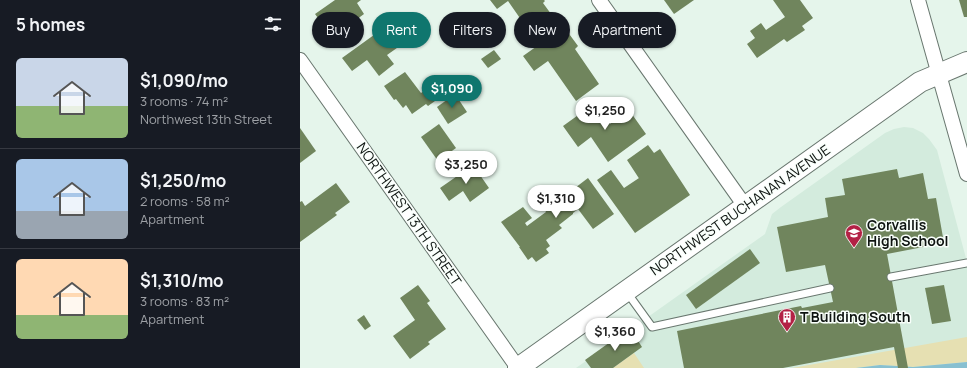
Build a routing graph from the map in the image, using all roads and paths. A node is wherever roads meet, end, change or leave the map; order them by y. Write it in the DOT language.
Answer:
graph roads {
  1 [pos="599,0"];
  2 [pos="918,0"];
  3 [pos="300,60"];
  4 [pos="967,62"];
  5 [pos="939,74"];
  6 [pos="967,174"];
  7 [pos="745,206"];
  8 [pos="967,263"];
  9 [pos="891,277"];
  10 [pos="830,288"];
  11 [pos="626,291"];
  12 [pos="518,368"];
  1 -- 7 [label="street"];
  2 -- 5 [label="street"];
  3 -- 12 [label="street, NORTHWEST 13TH STREET"];
  4 -- 5 [label="street, NORTHWEST BUCHANAN AVENUE"];
  5 -- 6 [label="street"];
  5 -- 7 [label="street, NORTHWEST BUCHANAN AVENUE"];
  7 -- 11 [label="street, NORTHWEST BUCHANAN AVENUE"];
  8 -- 9 [label="lane"];
  10 -- 11 [label="lane"];
  11 -- 12 [label="street, NORTHWEST BUCHANAN AVENUE"];
}
